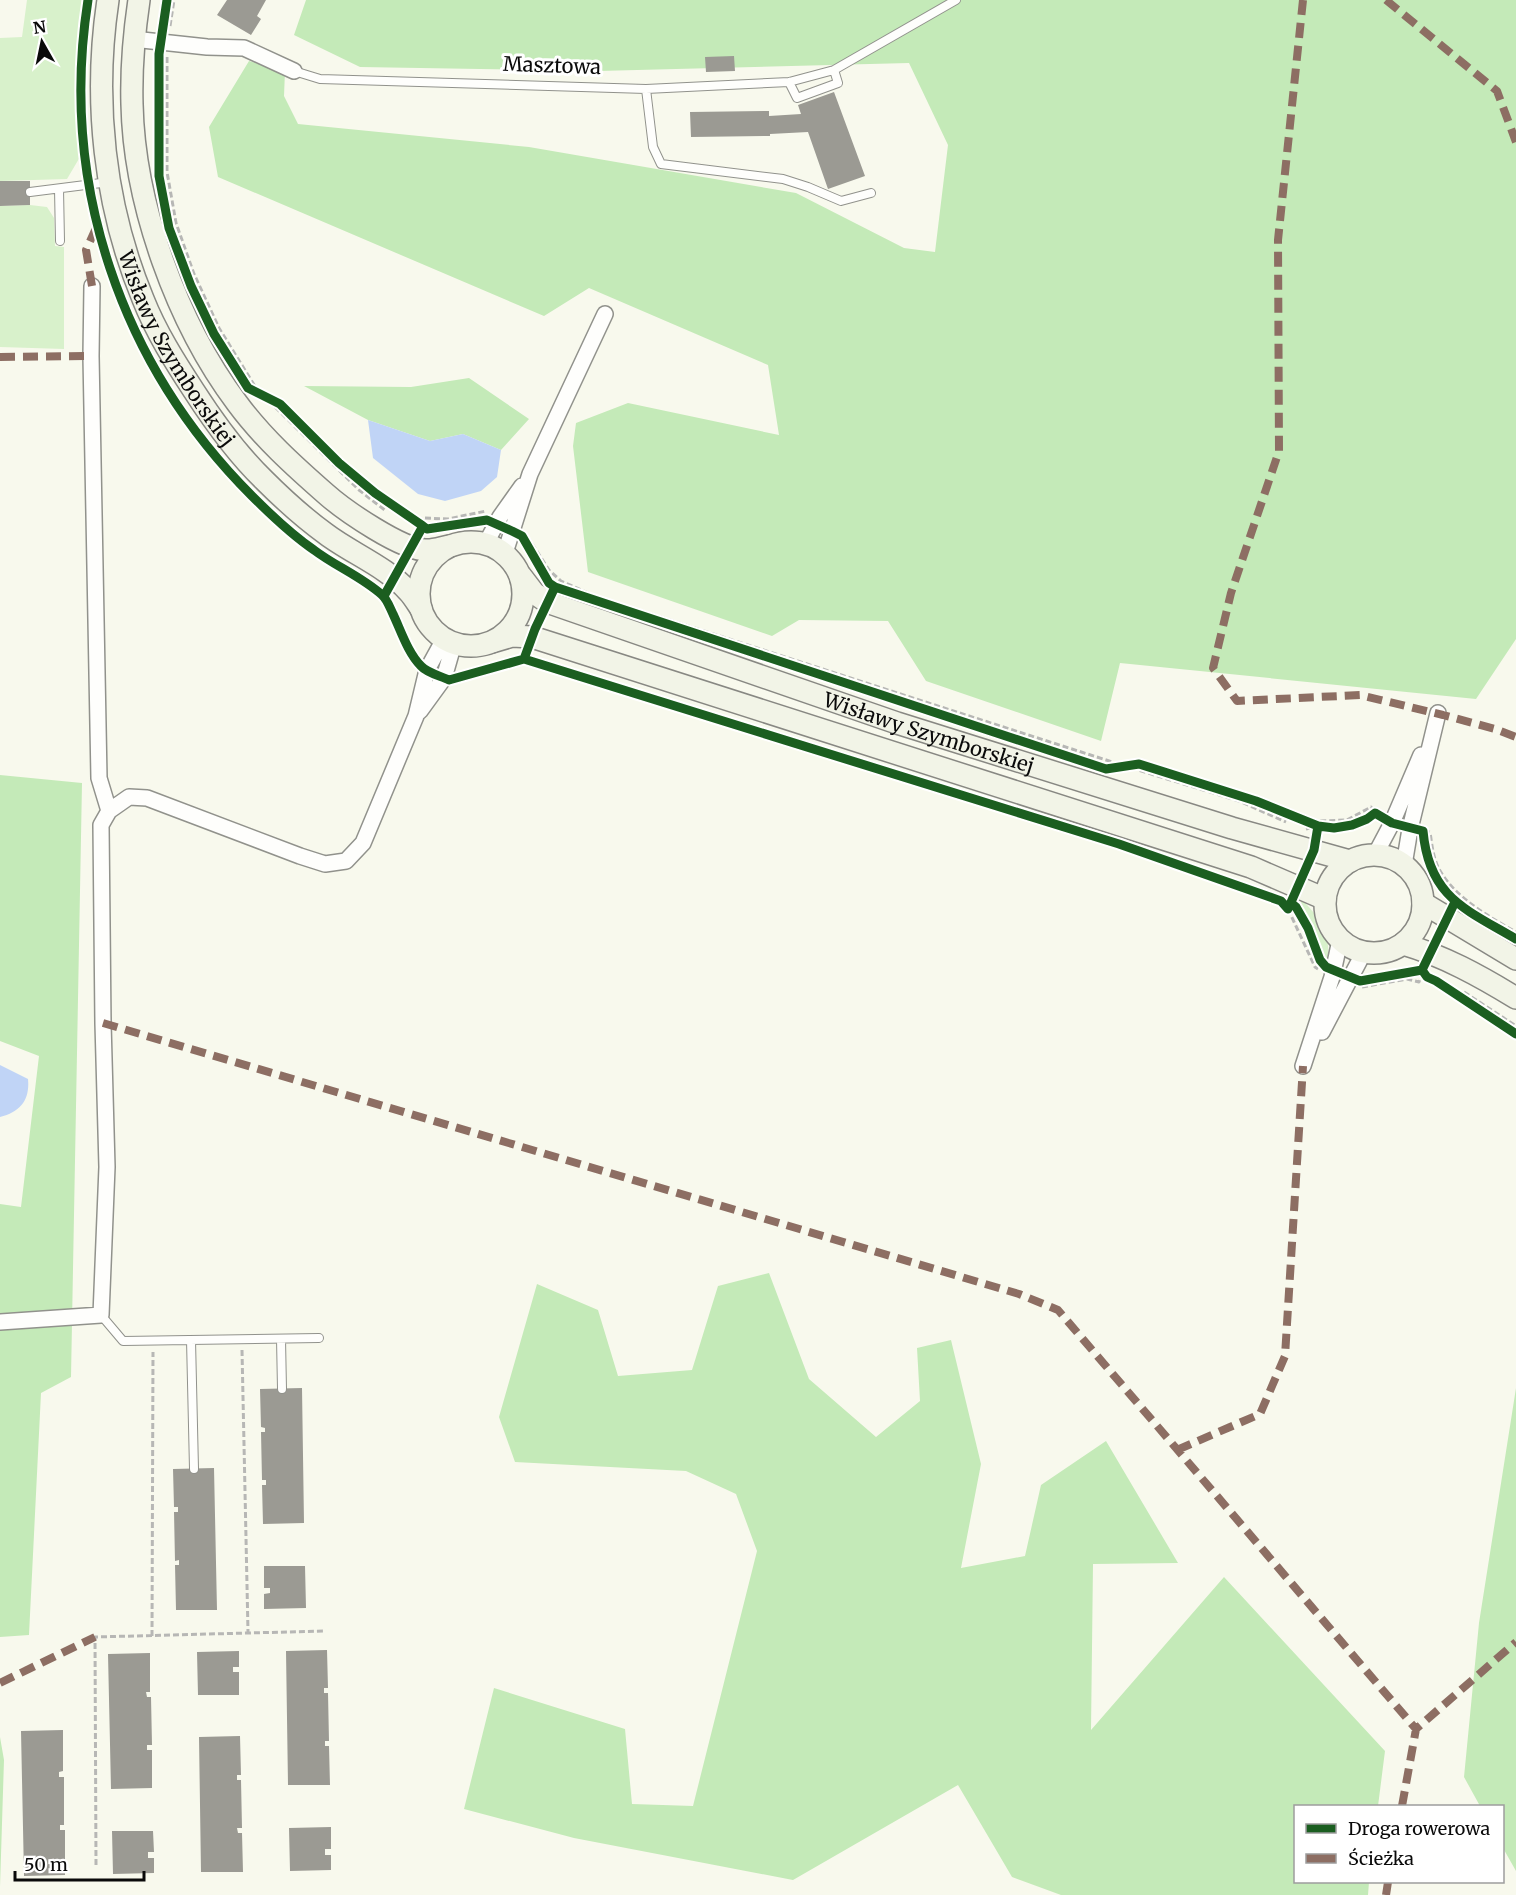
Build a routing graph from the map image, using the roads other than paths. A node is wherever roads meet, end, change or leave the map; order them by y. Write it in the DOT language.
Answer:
graph roads {
  1 [pos="108,0"];
  2 [pos="140,0"];
  3 [pos="956,0"];
  4 [pos="134,39"];
  5 [pos="834,70"];
  6 [pos="294,71"];
  7 [pos="789,82"];
  8 [pos="646,89"];
  9 [pos="109,182"];
  10 [pos="59,189"];
  11 [pos="30,192"];
  12 [pos="871,193"];
  13 [pos="60,241"];
  14 [pos="92,286"];
  15 [pos="605,314"];
  16 [pos="530,474"];
  17 [pos="450,546"];
  18 [pos="495,548"];
  19 [pos="521,576"];
  20 [pos="421,609"];
  21 [pos="449,641"];
  22 [pos="492,642"];
  23 [pos="109,811"];
  24 [pos="1375,855"];
  25 [pos="1350,861"];
  26 [pos="1404,865"];
  27 [pos="1325,899"];
  28 [pos="1423,903"];
  29 [pos="1340,940"];
  30 [pos="1403,944"];
  31 [pos="1365,952"];
  32 [pos="1516,960"];
  33 [pos="1516,998"];
  34 [pos="101,1315"];
  35 [pos="0,1322"];
  36 [pos="319,1338"];
  37 [pos="281,1339"];
  38 [pos="191,1340"];
  39 [pos="282,1389"];
  40 [pos="194,1469"];
  1 -- 9 [label="main road, Wisławy Szymborskiej"];
  2 -- 4 [label="main road, Wisławy Szymborskiej"];
  3 -- 5 [label="lane, Masztowa"];
  4 -- 6 [label="street, Masztowa"];
  4 -- 17 [label="main road, Wisławy Szymborskiej"];
  5 -- 7 [label="lane, Masztowa"];
  5 -- 7 [label="lane"];
  6 -- 8 [label="lane, Masztowa"];
  7 -- 8 [label="lane, Masztowa"];
  8 -- 12 [label="lane"];
  9 -- 10 [label="lane"];
  9 -- 20 [label="main road, Wisławy Szymborskiej"];
  10 -- 11 [label="lane"];
  10 -- 13 [label="lane"];
  14 -- 23 [label="street"];
  15 -- 16 [label="street"];
  16 -- 18 [label="street"];
  16 -- 18 [label="street"];
  17 -- 18 [label="main road"];
  17 -- 20 [label="main road"];
  18 -- 19 [label="main road"];
  19 -- 22 [label="main road"];
  19 -- 25 [label="main road, Wisławy Szymborskiej"];
  20 -- 21 [label="main road"];
  21 -- 22 [label="main road"];
  21 -- 23 [label="street"];
  22 -- 27 [label="main road, Wisławy Szymborskiej"];
  23 -- 34 [label="street"];
  24 -- 25 [label="main road"];
  24 -- 26 [label="main road"];
  24 -- 26 [label="street"];
  25 -- 27 [label="main road"];
  26 -- 28 [label="main road"];
  27 -- 29 [label="main road"];
  28 -- 30 [label="main road"];
  28 -- 32 [label="main road"];
  29 -- 31 [label="main road"];
  29 -- 31 [label="street"];
  30 -- 31 [label="main road"];
  30 -- 33 [label="main road"];
  34 -- 35 [label="street"];
  34 -- 38 [label="lane"];
  36 -- 37 [label="lane"];
  37 -- 38 [label="lane"];
  37 -- 39 [label="lane"];
  38 -- 40 [label="lane"];
}
